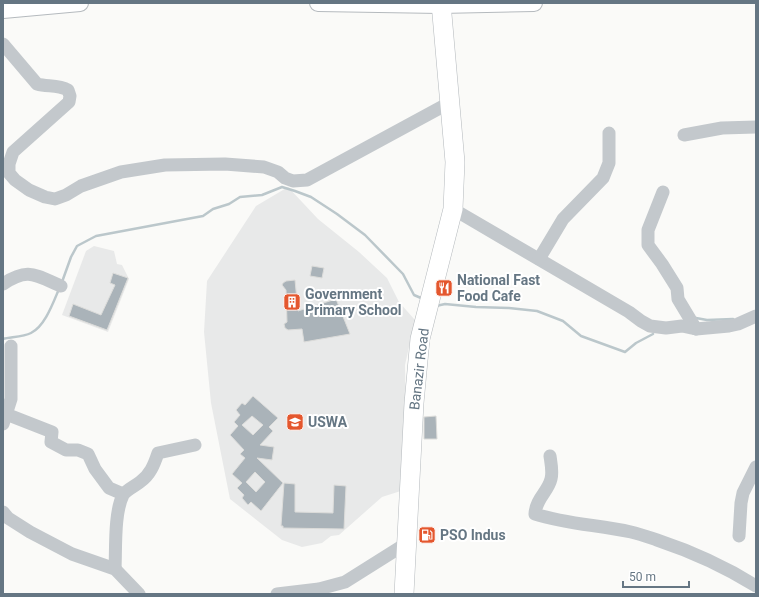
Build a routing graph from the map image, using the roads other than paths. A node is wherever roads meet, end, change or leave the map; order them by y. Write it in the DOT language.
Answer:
graph roads {
  1 [pos="80,3"];
  2 [pos="318,3"];
  3 [pos="534,3"];
  4 [pos="440,4"];
  5 [pos="3,10"];
  6 [pos="3,44"];
  7 [pos="449,103"];
  8 [pos="756,127"];
  9 [pos="609,133"];
  10 [pos="684,135"];
  11 [pos="663,192"];
  12 [pos="453,209"];
  13 [pos="540,259"];
  14 [pos="3,284"];
  15 [pos="61,286"];
  16 [pos="756,316"];
  17 [pos="696,329"];
  18 [pos="10,346"];
  19 [pos="5,419"];
  20 [pos="195,445"];
  21 [pos="550,456"];
  22 [pos="755,471"];
  23 [pos="124,494"];
  24 [pos="3,512"];
  25 [pos="739,536"];
  26 [pos="407,543"];
  27 [pos="116,570"];
  28 [pos="756,586"];
  29 [pos="139,594"];
  30 [pos="277,594"];
  31 [pos="404,594"];
  1 -- 5 [label="main road"];
  2 -- 4 [label="main road"];
  3 -- 4 [label="main road"];
  4 -- 7 [label="highway, Banazir Road"];
  6 -- 7 [label="street"];
  7 -- 12 [label="highway, Banazir Road"];
  8 -- 10 [label="street"];
  9 -- 13 [label="street"];
  11 -- 17 [label="street"];
  12 -- 13 [label="street"];
  12 -- 26 [label="highway, Banazir Road"];
  13 -- 17 [label="street"];
  14 -- 15 [label="street"];
  16 -- 17 [label="street"];
  18 -- 19 [label="street"];
  19 -- 23 [label="street"];
  20 -- 23 [label="street"];
  21 -- 28 [label="street"];
  22 -- 25 [label="street"];
  23 -- 27 [label="street"];
  24 -- 27 [label="street"];
  26 -- 30 [label="street"];
  26 -- 31 [label="highway, Banazir Road"];
  27 -- 29 [label="street"];
}
